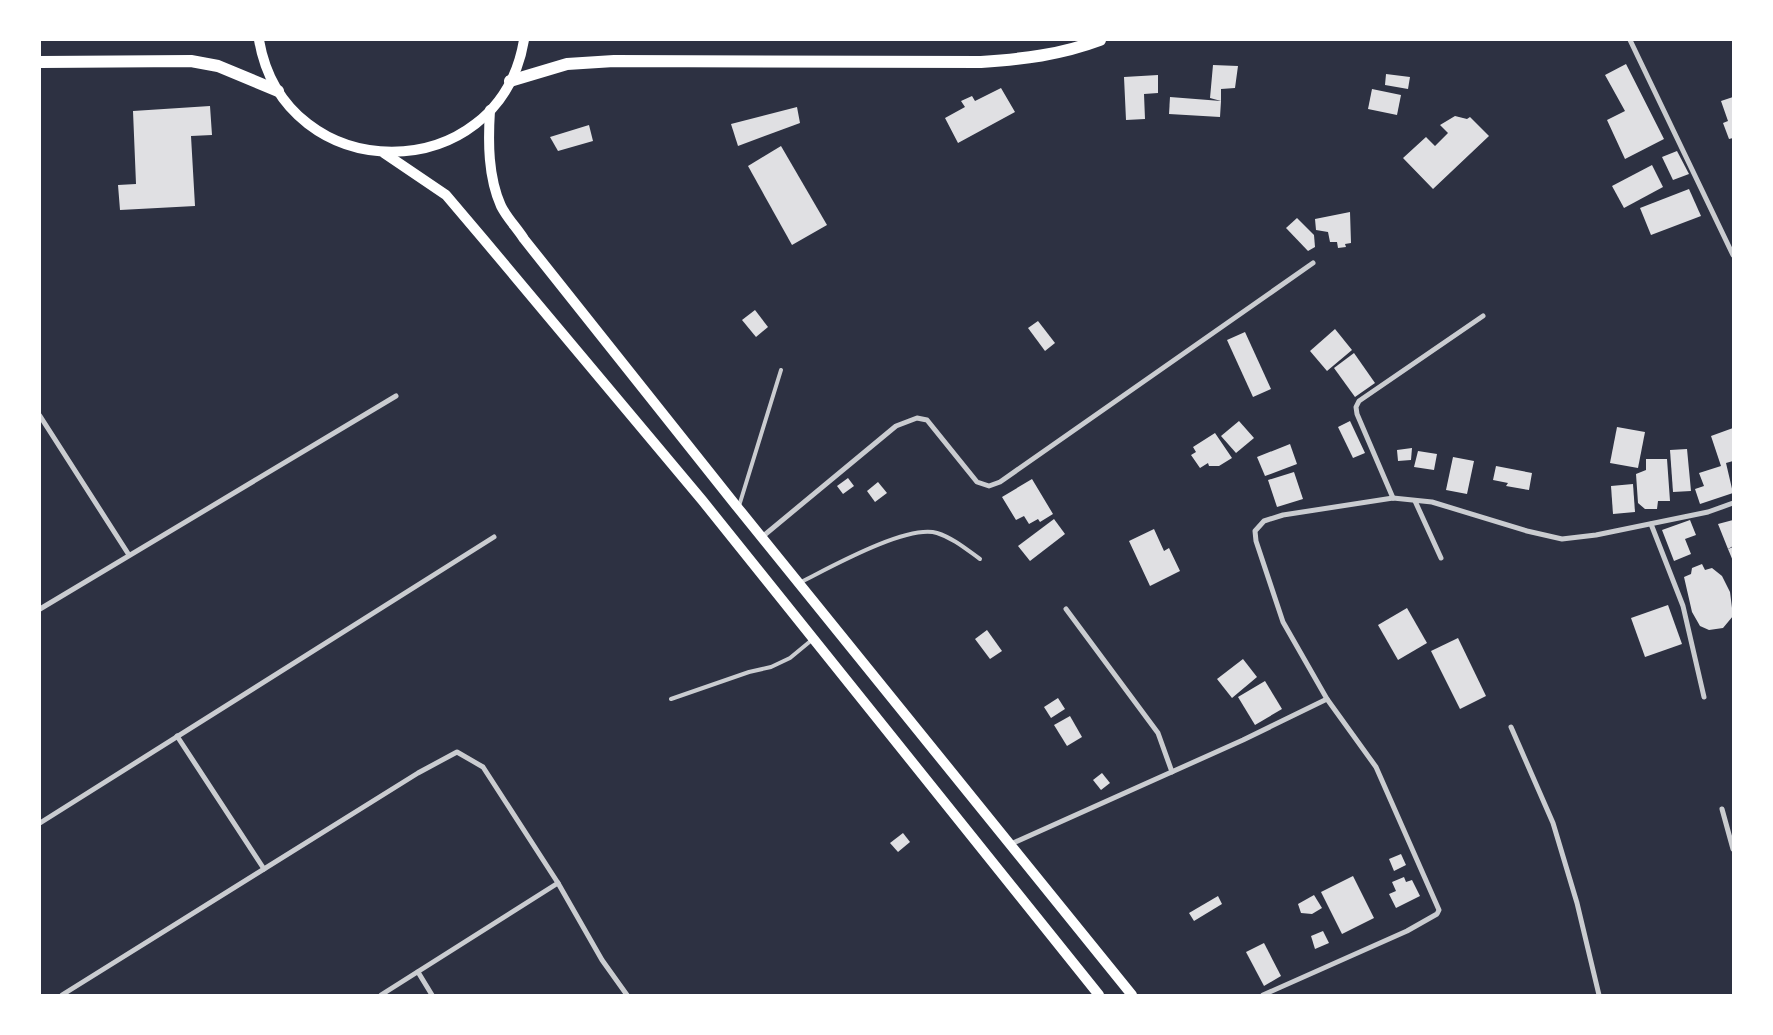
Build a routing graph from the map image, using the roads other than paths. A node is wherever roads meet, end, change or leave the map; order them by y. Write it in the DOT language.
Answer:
graph roads {
  1 [pos="1100,40"];
  2 [pos="1630,40"];
  3 [pos="523,43"];
  4 [pos="260,44"];
  5 [pos="40,62"];
  6 [pos="510,81"];
  7 [pos="278,91"];
  8 [pos="490,110"];
  9 [pos="384,153"];
  10 [pos="1733,255"];
  11 [pos="1313,264"];
  12 [pos="1483,316"];
  13 [pos="782,370"];
  14 [pos="396,396"];
  15 [pos="40,416"];
  16 [pos="1393,498"];
  17 [pos="1415,501"];
  18 [pos="1733,503"];
  19 [pos="738,508"];
  20 [pos="1651,524"];
  21 [pos="494,537"];
  22 [pos="762,538"];
  23 [pos="129,556"];
  24 [pos="1441,558"];
  25 [pos="980,559"];
  26 [pos="799,583"];
  27 [pos="40,609"];
  28 [pos="1066,609"];
  29 [pos="813,639"];
  30 [pos="1704,697"];
  31 [pos="671,699"];
  32 [pos="1326,699"];
  33 [pos="1511,727"];
  34 [pos="177,736"];
  35 [pos="1172,772"];
  36 [pos="1722,808"];
  37 [pos="40,823"];
  38 [pos="1010,844"];
  39 [pos="1733,849"];
  40 [pos="264,869"];
  41 [pos="558,883"];
  42 [pos="418,972"];
  43 [pos="62,995"];
  44 [pos="381,995"];
  45 [pos="432,995"];
  46 [pos="627,995"];
  47 [pos="1100,995"];
  48 [pos="1132,995"];
  49 [pos="1263,995"];
  50 [pos="1599,995"];
  1 -- 6 [label="main road"];
  2 -- 10 [label="street"];
  3 -- 6 [label="main road"];
  4 -- 7 [label="main road"];
  5 -- 7 [label="main road"];
  6 -- 8 [label="main road"];
  7 -- 9 [label="main road"];
  8 -- 9 [label="main road"];
  8 -- 19 [label="main road"];
  9 -- 29 [label="main road"];
  11 -- 22 [label="street"];
  12 -- 16 [label="street"];
  13 -- 19 [label="lane"];
  14 -- 23 [label="street"];
  15 -- 23 [label="street"];
  16 -- 17 [label="street"];
  16 -- 32 [label="street"];
  17 -- 20 [label="street"];
  17 -- 24 [label="street"];
  18 -- 20 [label="street"];
  19 -- 22 [label="main road"];
  20 -- 30 [label="street"];
  21 -- 34 [label="street"];
  22 -- 26 [label="main road"];
  23 -- 27 [label="street"];
  25 -- 26 [label="lane"];
  26 -- 38 [label="main road"];
  28 -- 35 [label="street"];
  29 -- 31 [label="lane"];
  29 -- 47 [label="main road"];
  32 -- 35 [label="street"];
  32 -- 49 [label="street"];
  33 -- 50 [label="street"];
  34 -- 37 [label="street"];
  34 -- 40 [label="street"];
  35 -- 38 [label="street"];
  36 -- 39 [label="street"];
  38 -- 48 [label="main road"];
  40 -- 41 [label="street"];
  40 -- 43 [label="street"];
  41 -- 42 [label="street"];
  41 -- 46 [label="street"];
  42 -- 44 [label="street"];
  42 -- 45 [label="street"];
}
